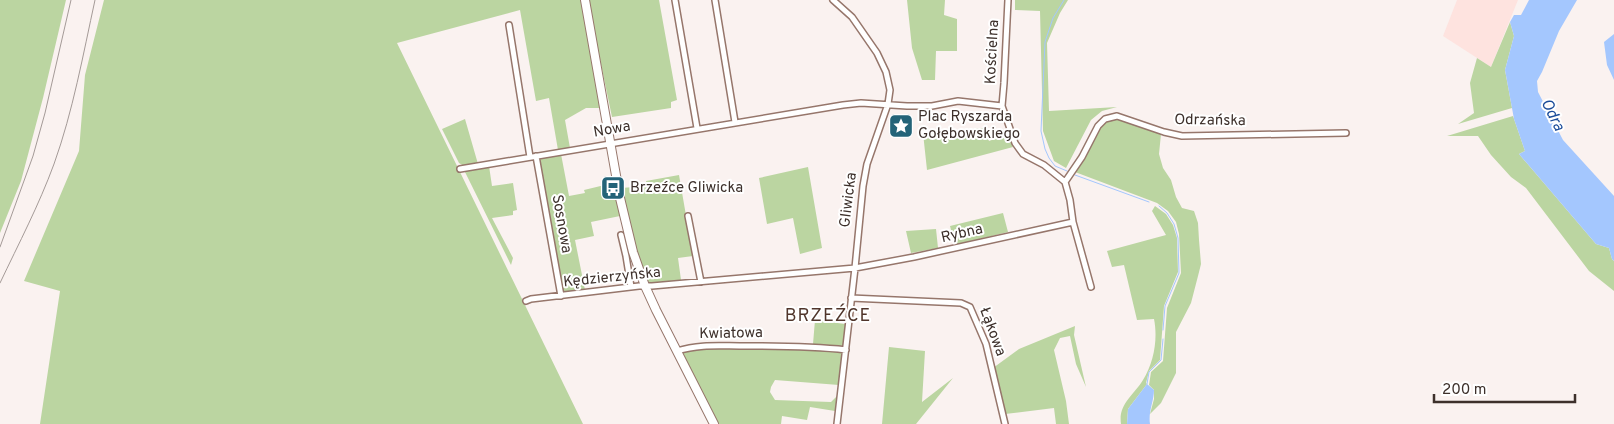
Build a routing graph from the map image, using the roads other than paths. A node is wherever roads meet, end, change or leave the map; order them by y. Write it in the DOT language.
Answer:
graph roads {
  1 [pos="585,0"];
  2 [pos="675,0"];
  3 [pos="715,0"];
  4 [pos="833,0"];
  5 [pos="1008,0"];
  6 [pos="509,25"];
  7 [pos="888,104"];
  8 [pos="1002,106"];
  9 [pos="735,122"];
  10 [pos="697,128"];
  11 [pos="1346,133"];
  12 [pos="610,143"];
  13 [pos="533,156"];
  14 [pos="460,168"];
  15 [pos="1065,182"];
  16 [pos="688,216"];
  17 [pos="1073,222"];
  18 [pos="621,235"];
  19 [pos="855,268"];
  20 [pos="701,282"];
  21 [pos="645,286"];
  22 [pos="631,287"];
  23 [pos="1091,287"];
  24 [pos="561,296"];
  25 [pos="851,298"];
  26 [pos="526,301"];
  27 [pos="846,350"];
  28 [pos="677,352"];
  29 [pos="714,424"];
  30 [pos="837,424"];
  31 [pos="1005,424"];
  1 -- 12 [label="main road"];
  2 -- 10 [label="street"];
  3 -- 9 [label="street"];
  4 -- 7 [label="street, Gliwicka"];
  5 -- 8 [label="street, Kościelna"];
  6 -- 13 [label="street"];
  7 -- 8 [label="street, Nowa"];
  7 -- 9 [label="street, Nowa"];
  7 -- 19 [label="street, Gliwicka"];
  8 -- 15 [label="street"];
  9 -- 10 [label="street, Nowa"];
  10 -- 12 [label="street, Nowa"];
  11 -- 15 [label="street, Odrzańska"];
  12 -- 13 [label="street, Nowa"];
  12 -- 21 [label="main road"];
  13 -- 14 [label="street, Nowa"];
  13 -- 24 [label="street, Sosnowa"];
  15 -- 17 [label="street"];
  16 -- 20 [label="street"];
  17 -- 19 [label="street, Rybna"];
  17 -- 23 [label="street"];
  18 -- 22 [label="street"];
  19 -- 20 [label="street, Kędzierzyńska"];
  19 -- 25 [label="street, Gliwicka"];
  20 -- 21 [label="street, Kędzierzyńska"];
  21 -- 22 [label="street, Kędzierzyńska"];
  21 -- 28 [label="main road"];
  22 -- 24 [label="street, Kędzierzyńska"];
  24 -- 26 [label="street, Kędzierzyńska"];
  25 -- 27 [label="street, Gliwicka"];
  25 -- 31 [label="street, Łąkowa"];
  27 -- 28 [label="street, Kwiatowa"];
  27 -- 30 [label="street, Gliwicka"];
  28 -- 29 [label="main road"];
}
